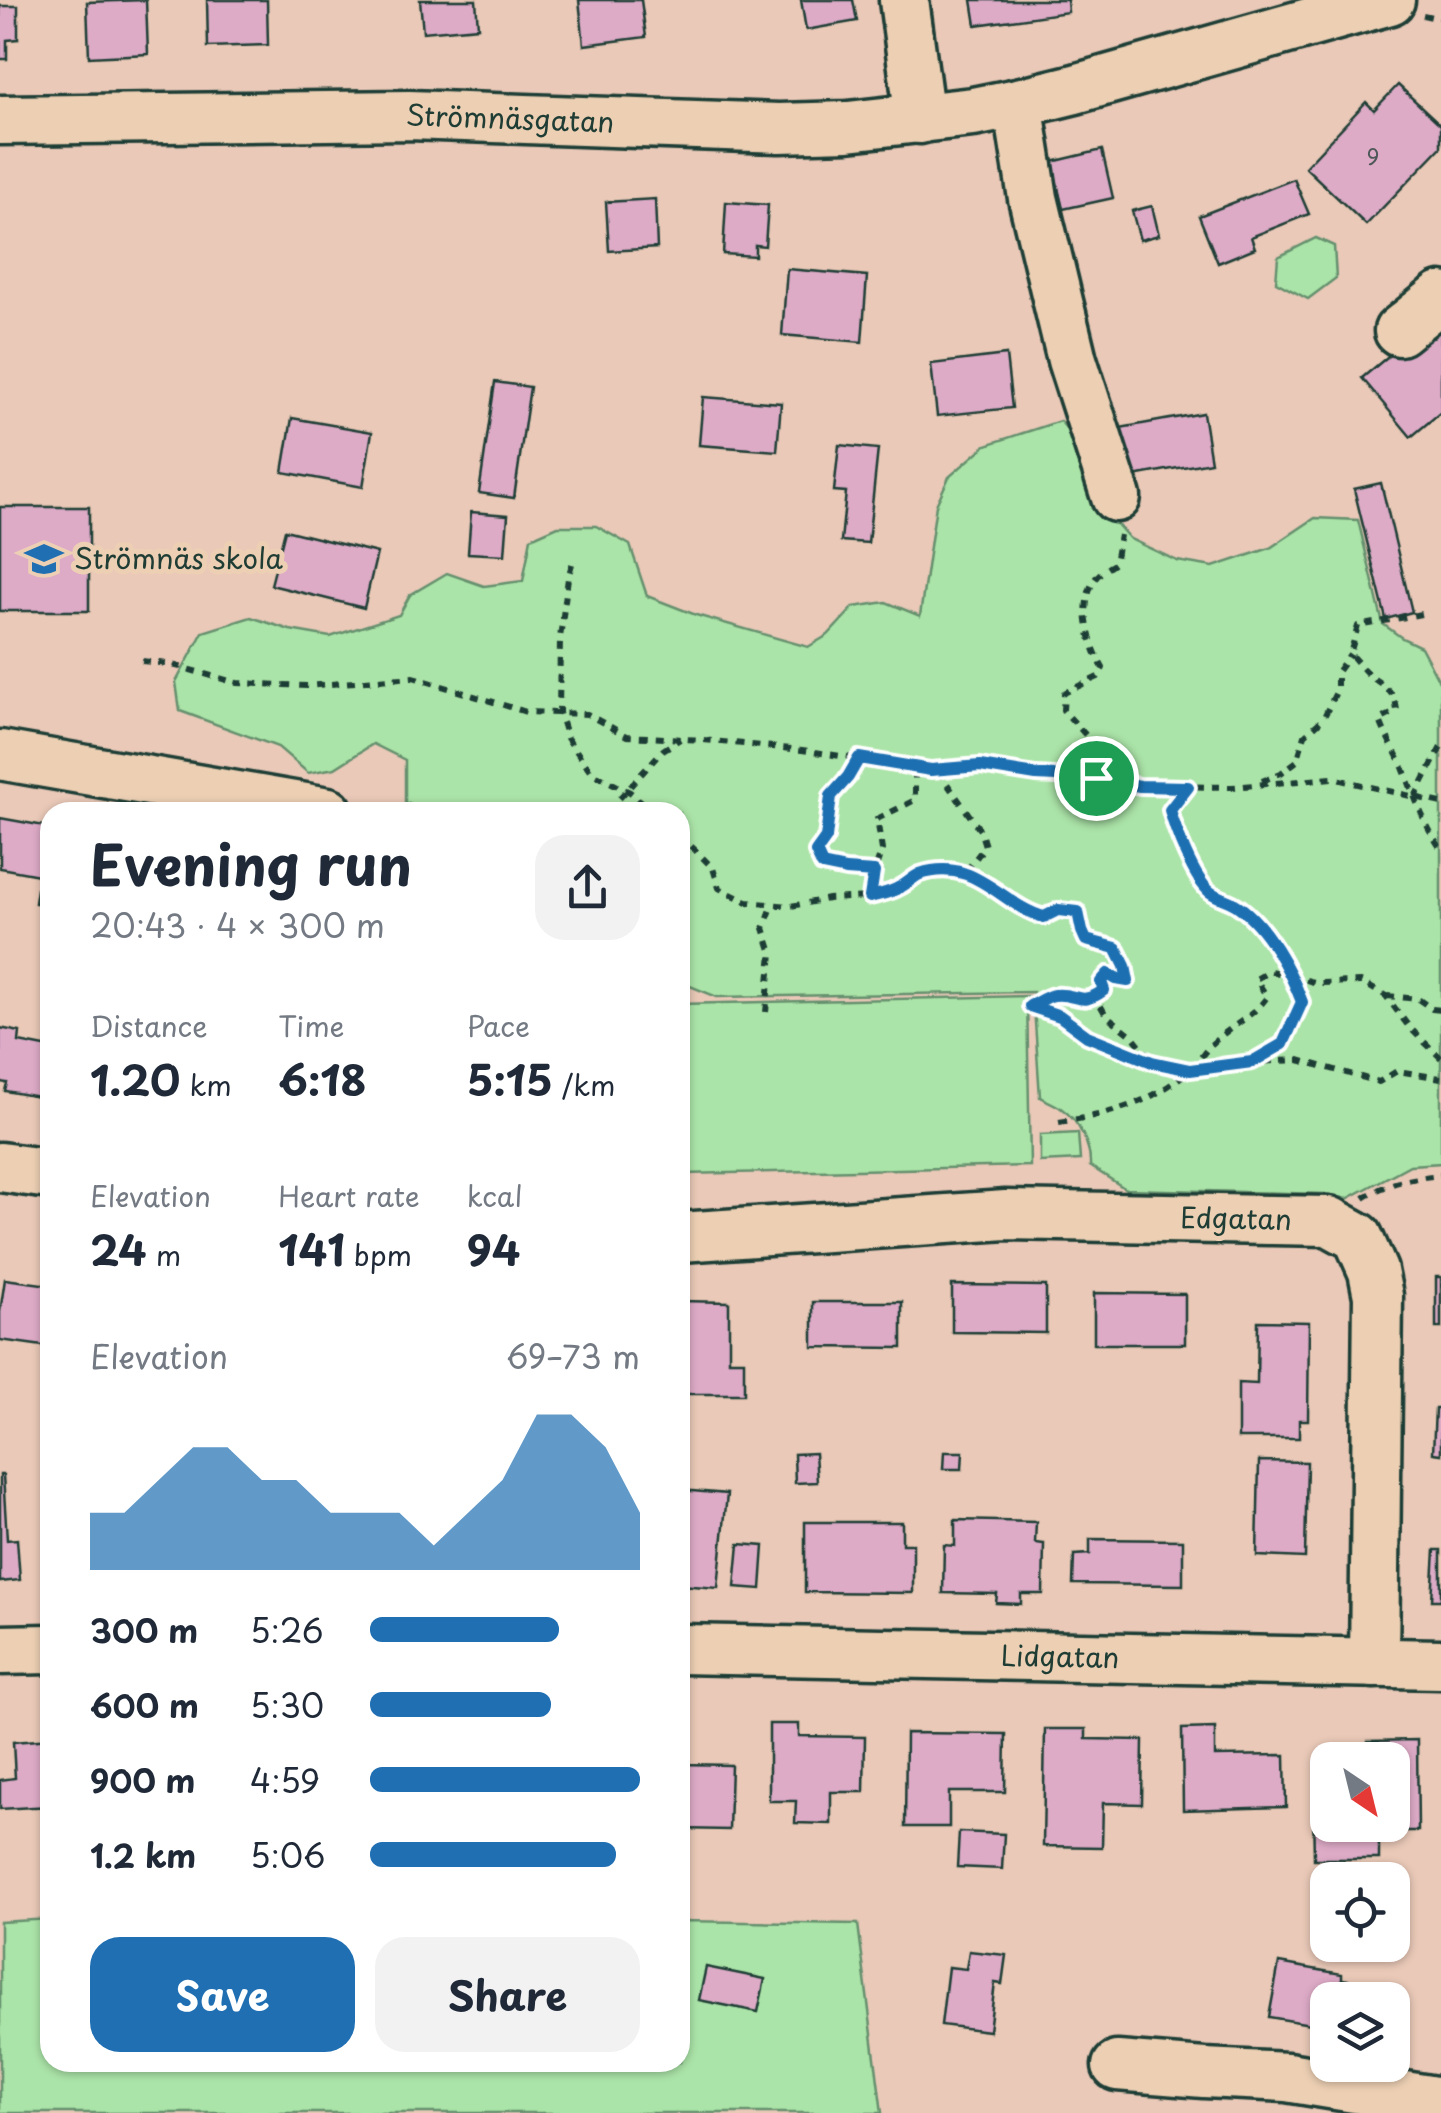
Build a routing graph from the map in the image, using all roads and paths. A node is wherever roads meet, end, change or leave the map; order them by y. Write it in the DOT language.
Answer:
graph roads {
  1 [pos="904,0"];
  2 [pos="1390,0"];
  3 [pos="1018,103"];
  4 [pos="920,119"];
  5 [pos="0,120"];
  6 [pos="1441,297"];
  7 [pos="1398,331"];
  8 [pos="1116,497"];
  9 [pos="572,564"];
  10 [pos="1421,614"];
  11 [pos="1350,654"];
  12 [pos="142,661"];
  13 [pos="559,714"];
  14 [pos="682,739"];
  15 [pos="1441,747"];
  16 [pos="0,755"];
  17 [pos="859,758"];
  18 [pos="914,767"];
  19 [pos="938,770"];
  20 [pos="1096,778"];
  21 [pos="1254,785"];
  22 [pos="1188,787"];
  23 [pos="626,790"];
  24 [pos="1414,798"];
  25 [pos="270,802"];
  26 [pos="616,802"];
  27 [pos="641,802"];
  28 [pos="1441,803"];
  29 [pos="690,845"];
  30 [pos="1441,849"];
  31 [pos="874,872"];
  32 [pos="964,874"];
  33 [pos="870,897"];
  34 [pos="773,904"];
  35 [pos="1292,976"];
  36 [pos="1095,996"];
  37 [pos="1386,996"];
  38 [pos="1441,1010"];
  39 [pos="766,1012"];
  40 [pos="1441,1058"];
  41 [pos="1152,1062"];
  42 [pos="1252,1062"];
  43 [pos="1190,1070"];
  44 [pos="1441,1078"];
  45 [pos="1059,1122"];
  46 [pos="0,1166"];
  47 [pos="40,1172"];
  48 [pos="1441,1175"];
  49 [pos="1330,1221"];
  50 [pos="690,1237"];
  51 [pos="40,1649"];
  52 [pos="690,1649"];
  53 [pos="0,1650"];
  54 [pos="1374,1663"];
  55 [pos="1441,1664"];
  56 [pos="1117,2066"];
  57 [pos="1441,2102"];
  1 -- 4 [label="street"];
  2 -- 3 [label="street, Strömnäsgatan"];
  3 -- 4 [label="street, Strömnäsgatan"];
  3 -- 8 [label="street"];
  4 -- 5 [label="street, Strömnäsgatan"];
  6 -- 7 [label="street"];
  8 -- 20 [label="path"];
  9 -- 13 [label="path"];
  10 -- 11 [label="path"];
  11 -- 21 [label="path"];
  11 -- 24 [label="path"];
  12 -- 13 [label="path"];
  13 -- 14 [label="path"];
  13 -- 23 [label="path"];
  14 -- 17 [label="path"];
  14 -- 23 [label="path"];
  15 -- 24 [label="path"];
  16 -- 25 [label="street"];
  17 -- 18 [label="path"];
  17 -- 31 [label="path"];
  18 -- 19 [label="path"];
  18 -- 31 [label="path"];
  19 -- 20 [label="path"];
  19 -- 32 [label="path"];
  20 -- 22 [label="path"];
  21 -- 22 [label="path"];
  21 -- 24 [label="path"];
  22 -- 35 [label="path"];
  23 -- 26 [label="path"];
  23 -- 27 [label="path"];
  24 -- 28 [label="path"];
  24 -- 30 [label="path"];
  29 -- 34 [label="path"];
  31 -- 33 [label="path"];
  32 -- 33 [label="path"];
  32 -- 36 [label="path"];
  33 -- 34 [label="path"];
  34 -- 39 [label="path"];
  35 -- 37 [label="path"];
  35 -- 42 [label="path"];
  35 -- 43 [label="path"];
  36 -- 41 [label="path"];
  36 -- 41 [label="path"];
  37 -- 38 [label="path"];
  37 -- 40 [label="path"];
  41 -- 43 [label="path"];
  42 -- 43 [label="path"];
  42 -- 44 [label="path"];
  43 -- 45 [label="path"];
  46 -- 47 [label="street"];
  48 -- 49 [label="path"];
  49 -- 50 [label="street, Edgatan"];
  49 -- 54 [label="street, Edgatan"];
  51 -- 53 [label="street"];
  52 -- 54 [label="street, Lidgatan"];
  54 -- 55 [label="street, Lidgatan"];
  56 -- 57 [label="street"];
}
